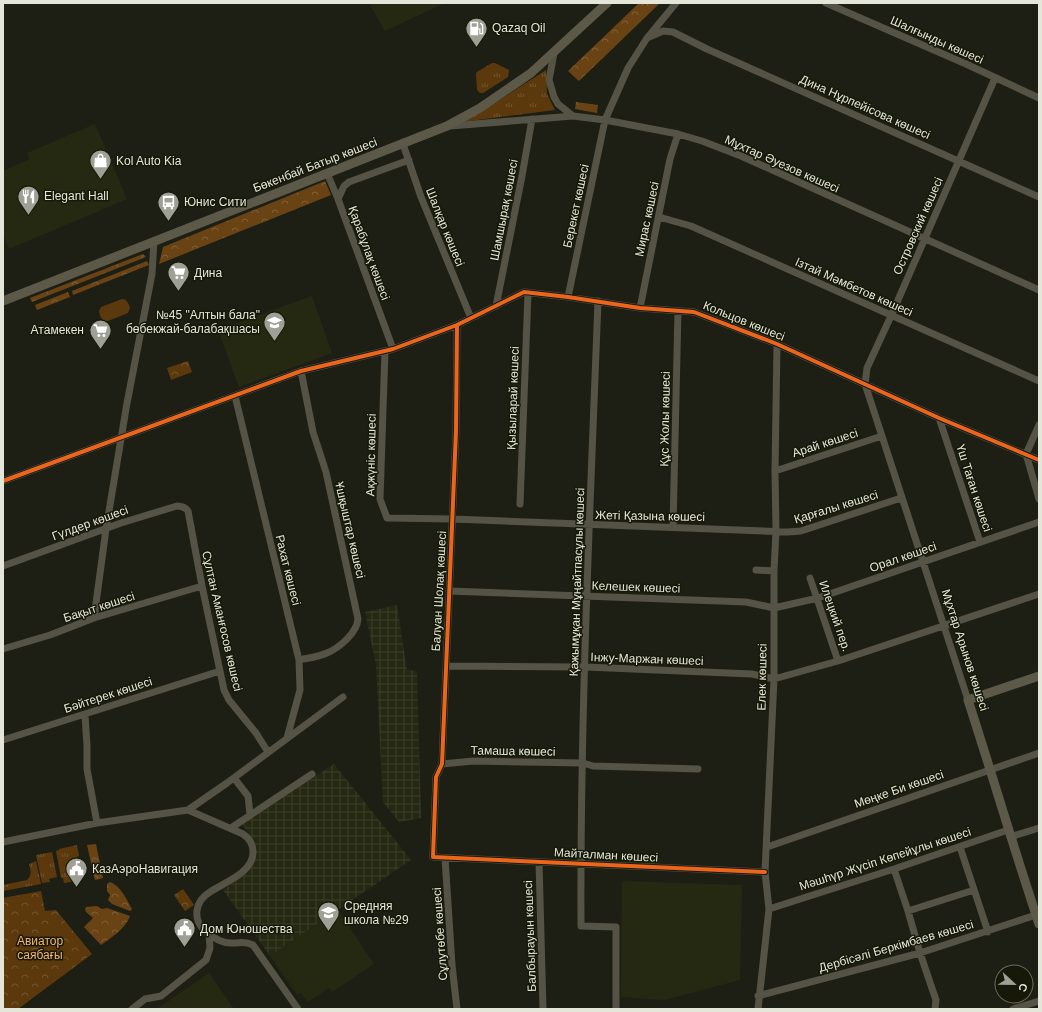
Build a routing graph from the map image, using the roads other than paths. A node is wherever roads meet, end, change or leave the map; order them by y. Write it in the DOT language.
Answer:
graph roads {
  1 [pos="607,3"];
  2 [pos="676,3"];
  3 [pos="826,3"];
  4 [pos="647,38"];
  5 [pos="554,53"];
  6 [pos="995,78"];
  7 [pos="1039,98"];
  8 [pos="573,116"];
  9 [pos="532,119"];
  10 [pos="605,120"];
  11 [pos="447,126"];
  12 [pos="678,134"];
  13 [pos="403,144"];
  14 [pos="409,160"];
  15 [pos="959,160"];
  16 [pos="327,173"];
  17 [pos="1039,197"];
  18 [pos="338,199"];
  19 [pos="659,217"];
  20 [pos="925,239"];
  21 [pos="154,241"];
  22 [pos="1039,290"];
  23 [pos="528,293"];
  24 [pos="568,297"];
  25 [pos="3,301"];
  26 [pos="598,301"];
  27 [pos="496,306"];
  28 [pos="640,308"];
  29 [pos="678,311"];
  30 [pos="891,316"];
  31 [pos="471,318"];
  32 [pos="457,325"];
  33 [pos="777,344"];
  34 [pos="393,349"];
  35 [pos="384,351"];
  36 [pos="301,371"];
  37 [pos="1039,382"];
  38 [pos="865,384"];
  39 [pos="235,396"];
  40 [pos="939,418"];
  41 [pos="1039,425"];
  42 [pos="882,436"];
  43 [pos="122,437"];
  44 [pos="1026,454"];
  45 [pos="1039,460"];
  46 [pos="775,471"];
  47 [pos="3,481"];
  48 [pos="902,498"];
  49 [pos="1039,499"];
  50 [pos="520,504"];
  51 [pos="186,508"];
  52 [pos="453,519"];
  53 [pos="1039,522"];
  54 [pos="589,525"];
  55 [pos="673,527"];
  56 [pos="106,529"];
  57 [pos="776,531"];
  58 [pos="980,542"];
  59 [pos="923,561"];
  60 [pos="3,566"];
  61 [pos="756,570"];
  62 [pos="774,570"];
  63 [pos="810,578"];
  64 [pos="202,586"];
  65 [pos="449,591"];
  66 [pos="1039,594"];
  67 [pos="586,596"];
  68 [pos="818,598"];
  69 [pos="774,608"];
  70 [pos="94,618"];
  71 [pos="945,626"];
  72 [pos="3,649"];
  73 [pos="299,660"];
  74 [pos="838,661"];
  75 [pos="446,666"];
  76 [pos="585,667"];
  77 [pos="220,671"];
  78 [pos="1039,676"];
  79 [pos="774,679"];
  80 [pos="343,697"];
  81 [pos="968,700"];
  82 [pos="85,714"];
  83 [pos="287,738"];
  84 [pos="3,740"];
  85 [pos="268,752"];
  86 [pos="1039,753"];
  87 [pos="583,763"];
  88 [pos="442,764"];
  89 [pos="698,769"];
  90 [pos="990,769"];
  91 [pos="312,774"];
  92 [pos="234,778"];
  93 [pos="188,810"];
  94 [pos="250,814"];
  95 [pos="97,823"];
  96 [pos="231,828"];
  97 [pos="1039,828"];
  98 [pos="1009,833"];
  99 [pos="3,842"];
  100 [pos="767,847"];
  101 [pos="960,847"];
  102 [pos="433,857"];
  103 [pos="445,858"];
  104 [pos="539,862"];
  105 [pos="581,864"];
  106 [pos="894,869"];
  107 [pos="765,872"];
  108 [pos="974,890"];
  109 [pos="769,909"];
  110 [pos="908,911"];
  111 [pos="1038,917"];
  112 [pos="988,932"];
  113 [pos="209,934"];
  114 [pos="920,953"];
  115 [pos="758,996"];
  116 [pos="1039,1001"];
  117 [pos="132,1009"];
  118 [pos="298,1009"];
  119 [pos="457,1009"];
  120 [pos="543,1009"];
  121 [pos="616,1009"];
  122 [pos="758,1009"];
  123 [pos="934,1009"];
  124 [pos="1013,1009"];
  1 -- 5 [label="main road, Бөкенбай Батыр көшесі"];
  2 -- 4 [label="street, Берекет көшесі"];
  3 -- 6 [label="street, Шалғынды көшесі"];
  4 -- 10 [label="street, Берекет көшесі"];
  4 -- 15 [label="street, Дина Нұрпейісова көшесі"];
  5 -- 8 [label="street"];
  5 -- 11 [label="main road, Бөкенбай Батыр көшесі"];
  6 -- 7 [label="street, Шалғынды көшесі"];
  6 -- 15 [label="street, Островский көшесі"];
  8 -- 9 [label="street, Мұхтар Әуезов көшесі"];
  8 -- 10 [label="street, Мұхтар Әуезов көшесі"];
  9 -- 11 [label="street, Мұхтар Әуезов көшесі"];
  9 -- 27 [label="street, Шамшырақ көшесі"];
  10 -- 12 [label="street, Мұхтар Әуезов көшесі"];
  10 -- 24 [label="street, Берекет көшесі"];
  11 -- 13 [label="main road, Бөкенбай Батыр көшесі"];
  12 -- 19 [label="street, Мирас көшесі"];
  12 -- 20 [label="street, Мұхтар Әуезов көшесі"];
  13 -- 14 [label="street, Шалқар көшесі"];
  13 -- 16 [label="main road, Бөкенбай Батыр көшесі"];
  14 -- 18 [label="street, Қарабұлақ көшесі"];
  14 -- 31 [label="street, Шалқар көшесі"];
  15 -- 17 [label="street, Дина Нұрпейісова көшесі"];
  15 -- 20 [label="street, Островский көшесі"];
  16 -- 18 [label="street"];
  16 -- 21 [label="main road, Бөкенбай Батыр көшесі"];
  18 -- 34 [label="street, Қарабұлақ көшесі"];
  19 -- 28 [label="street, Мирас көшесі"];
  19 -- 30 [label="street, Ізтай Мәмбетов көшесі"];
  20 -- 22 [label="street, Мұхтар Әуезов көшесі"];
  20 -- 30 [label="street, Островский көшесі"];
  21 -- 25 [label="main road, Бөкенбай Батыр көшесі"];
  21 -- 43 [label="street"];
  23 -- 24 [label="street, Кольцов көшесі"];
  23 -- 27 [label="street, Кольцов көшесі"];
  23 -- 50 [label="street, Қызыларай көшесі"];
  24 -- 26 [label="street, Кольцов көшесі"];
  26 -- 28 [label="street, Кольцов көшесі"];
  26 -- 54 [label="street, Қажымұқан Мұңайтпасұлы көшесі"];
  27 -- 31 [label="street, Кольцов көшесі"];
  28 -- 29 [label="street, Кольцов көшесі"];
  29 -- 33 [label="street, Кольцов көшесі"];
  29 -- 55 [label="street, Құс Жолы көшесі"];
  30 -- 37 [label="street, Ізтай Мәмбетов көшесі"];
  30 -- 38 [label="street, Островский көшесі"];
  31 -- 32 [label="street, Кольцов көшесі"];
  32 -- 34 [label="street, Кольцов көшесі"];
  32 -- 52 [label="street, Балуан Шолақ көшесі"];
  33 -- 38 [label="street, Кольцов көшесі"];
  33 -- 46 [label="street, Елек көшесі"];
  34 -- 35 [label="street, Кольцов көшесі"];
  35 -- 36 [label="street, Кольцов көшесі"];
  35 -- 52 [label="street, Ақжүніс көшесі"];
  36 -- 39 [label="street, Кольцов көшесі"];
  36 -- 73 [label="street, Ұшқыштар көшесі"];
  38 -- 40 [label="street, Кольцов көшесі"];
  38 -- 42 [label="street, Мұхтар Арынов көшесі"];
  39 -- 43 [label="street, Кольцов көшесі"];
  39 -- 73 [label="street, Рахат көшесі"];
  40 -- 44 [label="street, Кольцов көшесі"];
  40 -- 58 [label="street, Үш Таған көшесі"];
  41 -- 44 [label="street"];
  42 -- 46 [label="street, Арай көшесі"];
  42 -- 48 [label="street, Мұхтар Арынов көшесі"];
  43 -- 47 [label="street, Кольцов көшесі"];
  43 -- 56 [label="street"];
  44 -- 45 [label="street, Кольцов көшесі"];
  44 -- 49 [label="street"];
  46 -- 57 [label="street, Елек көшесі"];
  48 -- 57 [label="street, Қарғалы көшесі"];
  48 -- 59 [label="street, Мұхтар Арынов көшесі"];
  51 -- 56 [label="street, Гүлдер көшесі"];
  51 -- 64 [label="street, Сұлтан Аманғосов көшесі"];
  52 -- 54 [label="street, Жеті Қазына көшесі"];
  52 -- 65 [label="street, Балуан Шолақ көшесі"];
  53 -- 58 [label="street, Орал көшесі"];
  54 -- 55 [label="street, Жеті Қазына көшесі"];
  54 -- 67 [label="street, Қажымұқан Мұңайтпасұлы көшесі"];
  55 -- 57 [label="street, Жеті Қазына көшесі"];
  56 -- 60 [label="street, Гүлдер көшесі"];
  56 -- 70 [label="street"];
  57 -- 62 [label="street, Елек көшесі"];
  58 -- 59 [label="street, Орал көшесі"];
  59 -- 68 [label="street, Орал көшесі"];
  59 -- 71 [label="street, Мұхтар Арынов көшесі"];
  61 -- 62 [label="street"];
  62 -- 69 [label="street, Елек көшесі"];
  63 -- 68 [label="street, Илецкий пер."];
  64 -- 70 [label="street, Бақыт көшесі"];
  64 -- 77 [label="street, Сұлтан Аманғосов көшесі"];
  65 -- 67 [label="street, Келешек көшесі"];
  65 -- 75 [label="street, Балуан Шолақ көшесі"];
  66 -- 71 [label="street"];
  67 -- 69 [label="street, Келешек көшесі"];
  67 -- 76 [label="street, Қажымұқан Мұңайтпасұлы көшесі"];
  68 -- 69 [label="street, Орал көшесі"];
  68 -- 74 [label="street, Илецкий пер."];
  69 -- 79 [label="street, Елек көшесі"];
  70 -- 72 [label="street, Бақыт көшесі"];
  71 -- 74 [label="street"];
  71 -- 81 [label="street, Мұхтар Арынов көшесі"];
  73 -- 83 [label="street, Рахат көшесі"];
  74 -- 79 [label="street"];
  75 -- 76 [label="street, Інжу-Маржан көшесі"];
  75 -- 88 [label="street, Балуан Шолақ көшесі"];
  76 -- 79 [label="street, Інжу-Маржан көшесі"];
  76 -- 87 [label="street, Қажымұқан Мұңайтпасұлы көшесі"];
  77 -- 82 [label="street, Бәйтерек көшесі"];
  77 -- 85 [label="street, Сұлтан Аманғосов көшесі"];
  78 -- 81 [label="main road"];
  79 -- 100 [label="street, Елек көшесі"];
  80 -- 83 [label="street"];
  81 -- 90 [label="main road, Мұхтар Арынов көшесі"];
  82 -- 84 [label="street, Бәйтерек көшесі"];
  82 -- 95 [label="street"];
  83 -- 85 [label="street"];
  85 -- 92 [label="street"];
  86 -- 90 [label="street, Мөңке Би көшесі"];
  87 -- 88 [label="street, Тамаша көшесі"];
  87 -- 89 [label="street, Тамаша көшесі"];
  87 -- 105 [label="street, Қажымұқан Мұңайтпасұлы көшесі"];
  88 -- 102 [label="street, Балуан Шолақ көшесі"];
  90 -- 98 [label="main road, Мұхтар Арынов көшесі"];
  90 -- 100 [label="street, Мөңке Би көшесі"];
  91 -- 94 [label="street"];
  92 -- 93 [label="street"];
  92 -- 94 [label="street"];
  93 -- 95 [label="street"];
  93 -- 96 [label="street"];
  94 -- 96 [label="street"];
  95 -- 99 [label="street"];
  96 -- 113 [label="street"];
  97 -- 98 [label="street, Мәшһүр Жүсіп Көпейұлы көшесі"];
  98 -- 101 [label="street, Мәшһүр Жүсіп Көпейұлы көшесі"];
  98 -- 111 [label="main road, Мұхтар Арынов көшесі"];
  100 -- 107 [label="street, Елек көшесі"];
  101 -- 106 [label="street, Мәшһүр Жүсіп Көпейұлы көшесі"];
  101 -- 108 [label="street"];
  102 -- 103 [label="street, Майталман көшесі"];
  103 -- 104 [label="street, Майталман көшесі"];
  103 -- 119 [label="street, Сұлутөбе көшесі"];
  104 -- 105 [label="street, Майталман көшесі"];
  104 -- 120 [label="street, Балбырауын көшесі"];
  105 -- 107 [label="street, Майталман көшесі"];
  105 -- 121 [label="street, Қажымұқан Мұңайтпасұлы көшесі"];
  106 -- 109 [label="street, Мәшһүр Жүсіп Көпейұлы көшесі"];
  106 -- 110 [label="street"];
  107 -- 109 [label="street, Елек көшесі"];
  108 -- 110 [label="street"];
  108 -- 112 [label="street"];
  109 -- 115 [label="street, Елек көшесі"];
  110 -- 114 [label="street"];
  111 -- 112 [label="street, Дербісәлі Беркімбаев көшесі"];
  112 -- 114 [label="street, Дербісәлі Беркімбаев көшесі"];
  113 -- 117 [label="street"];
  113 -- 118 [label="street"];
  114 -- 115 [label="street, Дербісәлі Беркімбаев көшесі"];
  114 -- 123 [label="street"];
  115 -- 122 [label="street, Елек көшесі"];
  116 -- 124 [label="street"];
}
